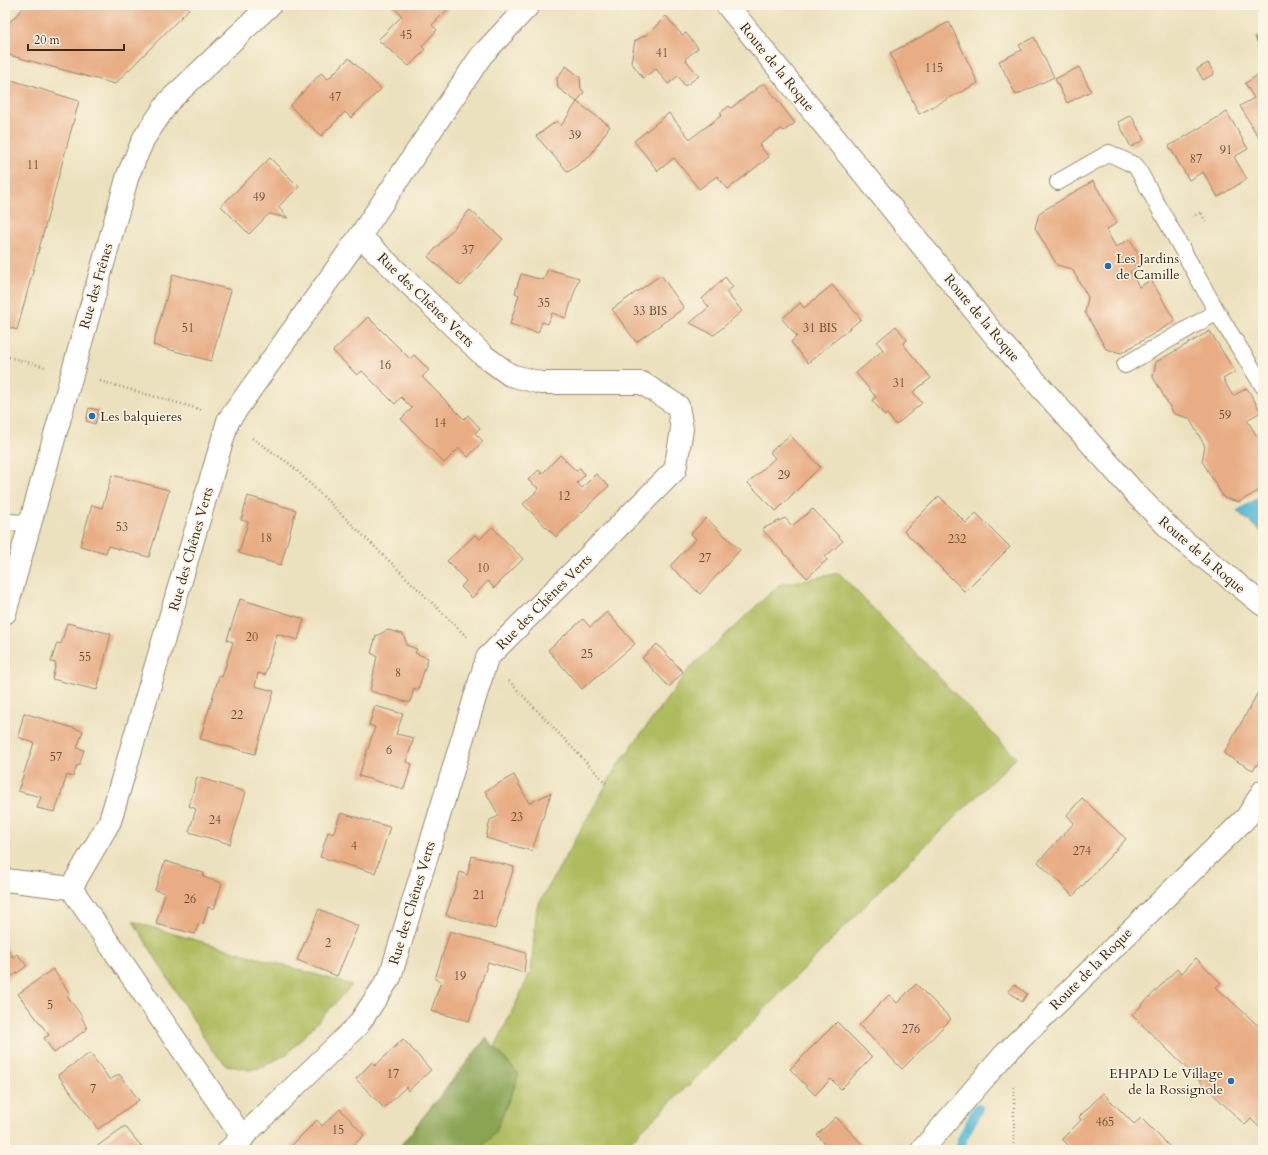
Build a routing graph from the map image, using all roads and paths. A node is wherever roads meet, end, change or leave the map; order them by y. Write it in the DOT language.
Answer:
graph roads {
  1 [pos="270,5"];
  2 [pos="529,5"];
  3 [pos="727,5"];
  4 [pos="1058,182"];
  5 [pos="1198,214"];
  6 [pos="1206,223"];
  7 [pos="360,236"];
  8 [pos="1217,312"];
  9 [pos="5,356"];
  10 [pos="1125,365"];
  11 [pos="71,374"];
  12 [pos="1263,386"];
  13 [pos="228,421"];
  14 [pos="5,522"];
  15 [pos="30,523"];
  16 [pos="1263,605"];
  17 [pos="5,613"];
  18 [pos="487,658"];
  19 [pos="606,784"];
  20 [pos="1263,791"];
  21 [pos="5,880"];
  22 [pos="72,888"];
  23 [pos="1004,1055"];
  24 [pos="236,1144"];
  25 [pos="922,1150"];
  26 [pos="1014,1150"];
  1 -- 11 [label="street, Rue des Frênes"];
  2 -- 7 [label="street, Rue des Chênes Verts"];
  3 -- 16 [label="street, Route de la Roque"];
  4 -- 8 [label="lane"];
  5 -- 6 [label="path"];
  7 -- 13 [label="street, Rue des Chênes Verts"];
  7 -- 18 [label="street, Rue des Chênes Verts"];
  8 -- 10 [label="lane"];
  8 -- 12 [label="lane"];
  9 -- 11 [label="path"];
  11 -- 13 [label="path"];
  11 -- 15 [label="street, Rue des Frênes"];
  13 -- 18 [label="path"];
  13 -- 22 [label="street, Rue des Chênes Verts"];
  14 -- 15 [label="lane"];
  15 -- 17 [label="street, Rue des Frênes"];
  18 -- 19 [label="path"];
  18 -- 24 [label="street, Rue des Chênes Verts"];
  20 -- 23 [label="street, Route de la Roque"];
  21 -- 22 [label="street"];
  22 -- 24 [label="street, Rue des Chênes Verts"];
  23 -- 25 [label="street, Route de la Roque"];
  23 -- 26 [label="path"];
}
